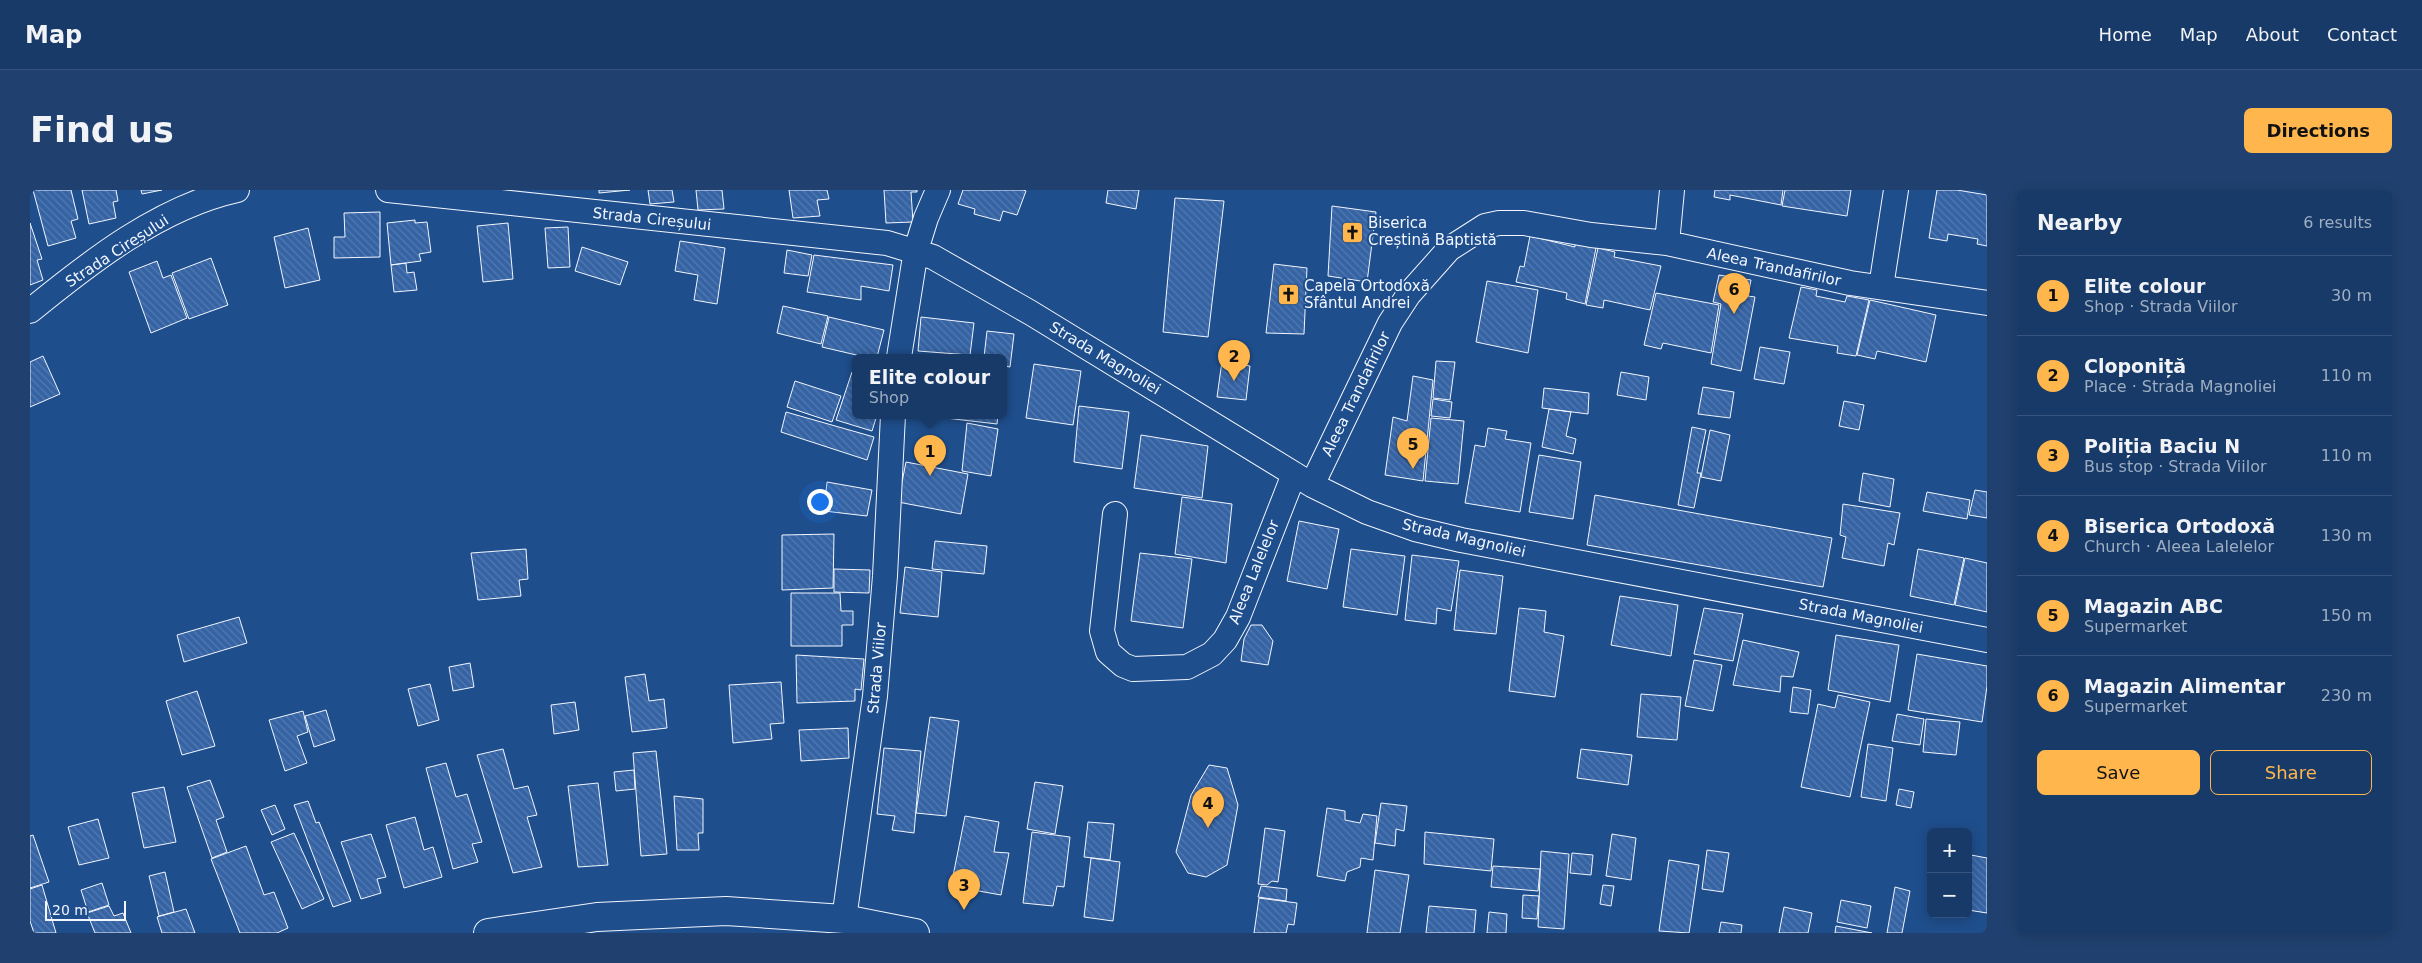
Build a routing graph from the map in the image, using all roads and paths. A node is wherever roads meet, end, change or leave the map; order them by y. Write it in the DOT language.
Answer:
graph roads {
  1 [pos="237,190"];
  2 [pos="388,190"];
  3 [pos="938,190"];
  4 [pos="1672,190"];
  5 [pos="1896,190"];
  6 [pos="1667,243"];
  7 [pos="916,250"];
  8 [pos="1881,287"];
  9 [pos="1987,303"];
  10 [pos="30,311"];
  11 [pos="899,354"];
  12 [pos="893,419"];
  13 [pos="1303,479"];
  14 [pos="1115,514"];
  15 [pos="1987,640"];
  16 [pos="844,919"];
  17 [pos="488,933"];
  18 [pos="915,933"];
  1 -- 10 [label="street, Strada Cireșului"];
  2 -- 7 [label="street, Strada Cireșului"];
  3 -- 7 [label="street"];
  4 -- 6 [label="street"];
  5 -- 8 [label="street"];
  6 -- 8 [label="street, Aleea Trandafirilor"];
  6 -- 13 [label="street, Aleea Trandafirilor"];
  7 -- 11 [label="street"];
  7 -- 13 [label="street, Strada Magnoliei"];
  8 -- 9 [label="street, Aleea Trandafirilor"];
  12 -- 16 [label="street, Strada Viilor"];
  13 -- 14 [label="street, Aleea Lalelelor"];
  13 -- 15 [label="street, Strada Magnoliei"];
  16 -- 17 [label="main road"];
  16 -- 18 [label="main road"];
}
